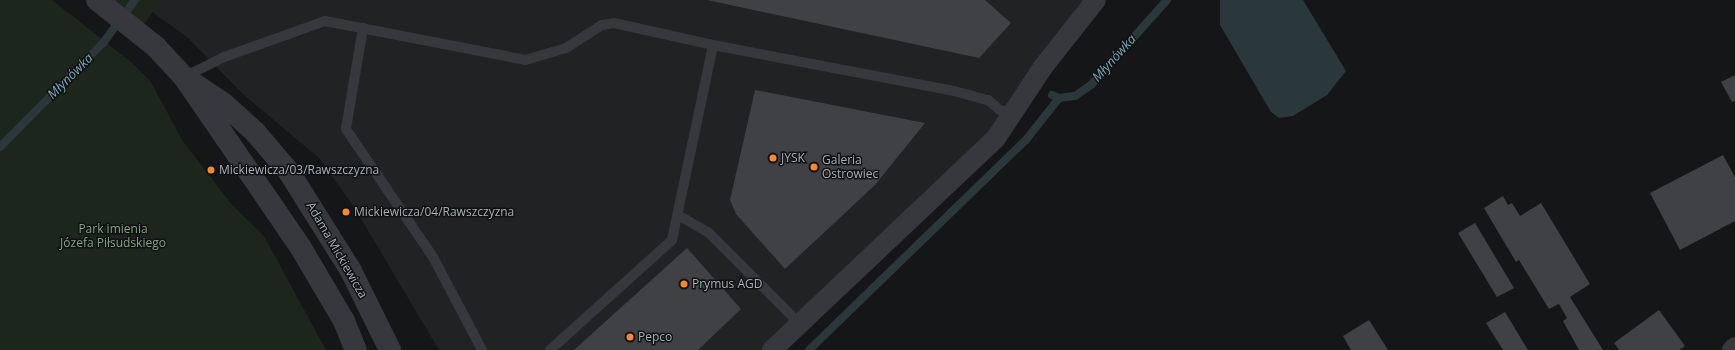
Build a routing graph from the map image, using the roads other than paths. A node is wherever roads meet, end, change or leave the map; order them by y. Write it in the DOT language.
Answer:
graph roads {
  1 [pos="1096,0"];
  2 [pos="99,2"];
  3 [pos="363,28"];
  4 [pos="713,45"];
  5 [pos="184,77"];
  6 [pos="1014,114"];
  7 [pos="678,215"];
  8 [pos="800,324"];
  9 [pos="1735,347"];
  10 [pos="356,350"];
  11 [pos="390,350"];
  12 [pos="482,350"];
  13 [pos="550,350"];
  14 [pos="772,350"];
  15 [pos="1732,350"];
  1 -- 6 [label="street"];
  2 -- 5 [label="street, Adama Mickiewicza"];
  3 -- 4 [label="lane"];
  3 -- 5 [label="lane"];
  3 -- 12 [label="lane"];
  4 -- 6 [label="lane"];
  4 -- 7 [label="lane"];
  5 -- 10 [label="street, Adama Mickiewicza"];
  5 -- 11 [label="street, Adama Mickiewicza"];
  6 -- 8 [label="street"];
  7 -- 8 [label="lane"];
  7 -- 13 [label="lane"];
  8 -- 14 [label="street"];
  9 -- 15 [label="street"];
}
